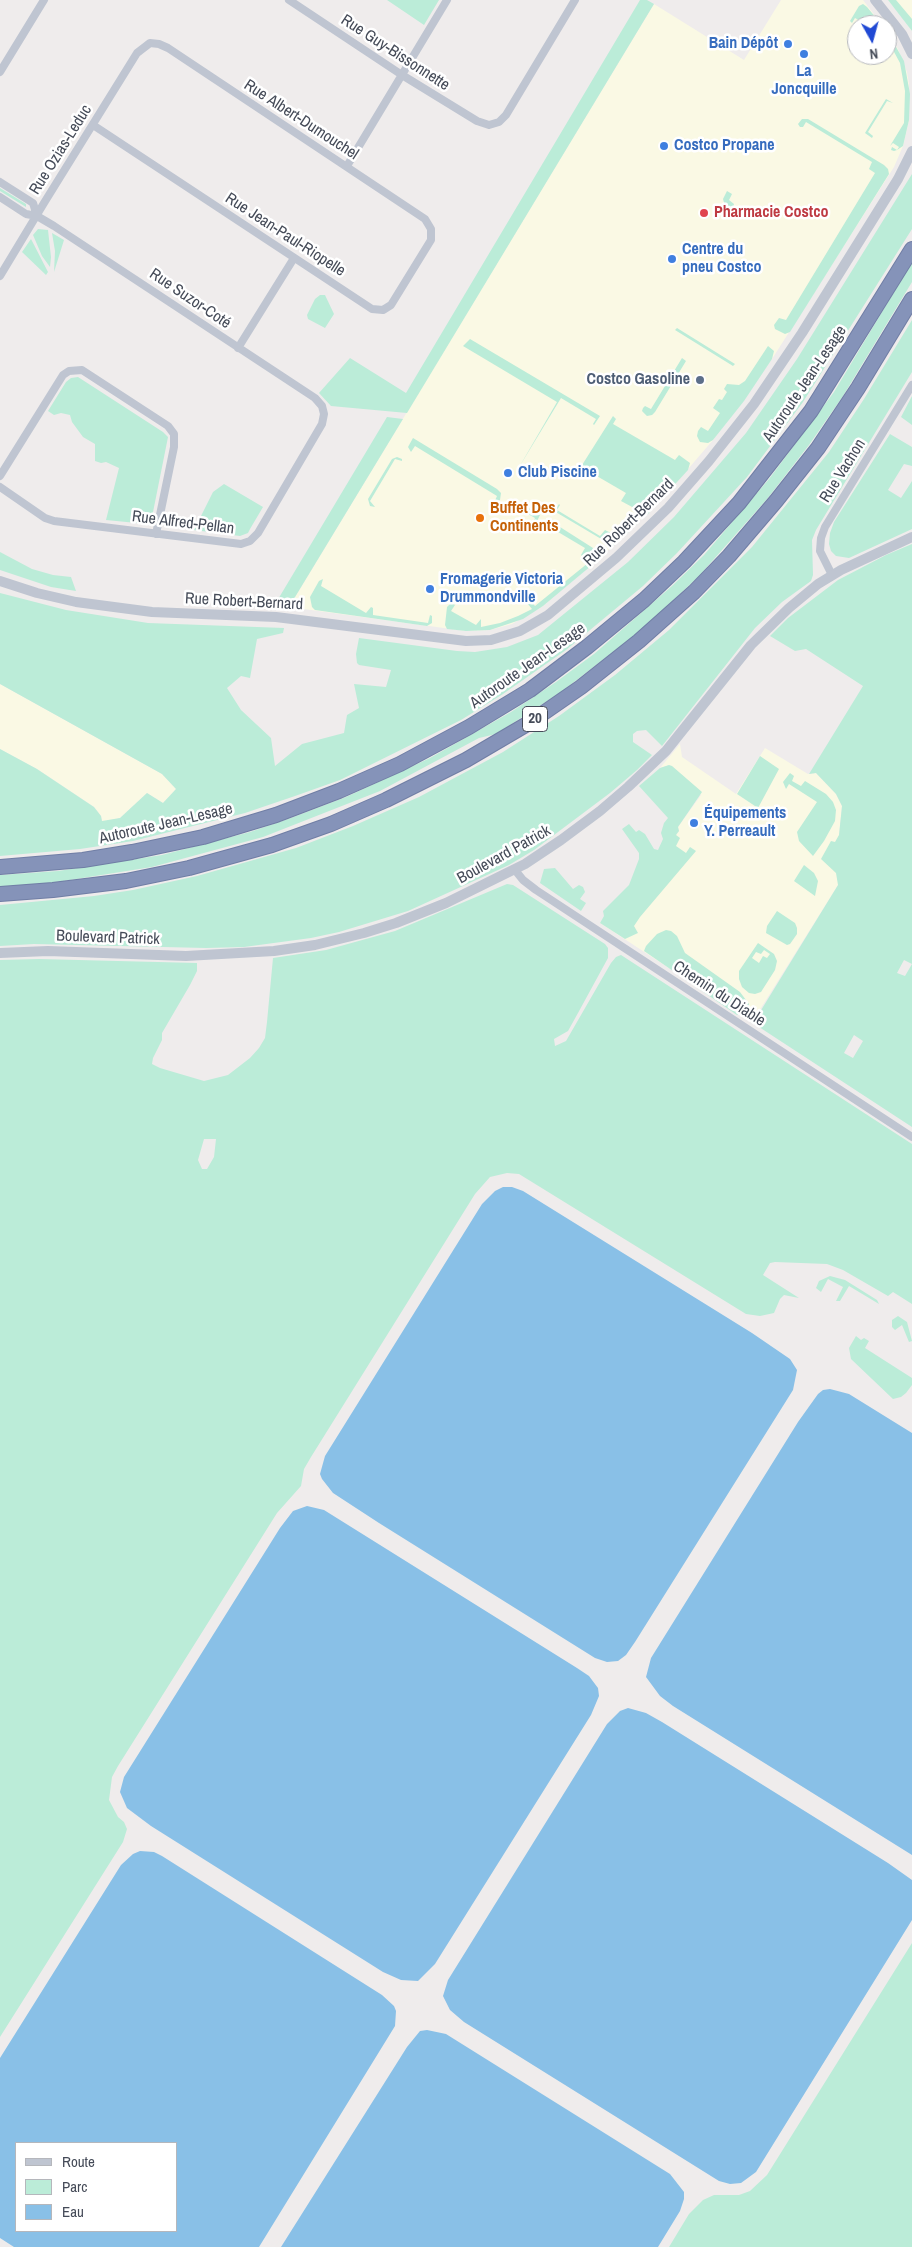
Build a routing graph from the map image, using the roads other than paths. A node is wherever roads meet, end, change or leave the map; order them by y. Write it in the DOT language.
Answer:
graph roads {
  1 [pos="44,0"];
  2 [pos="289,0"];
  3 [pos="447,0"];
  4 [pos="575,0"];
  5 [pos="875,0"];
  6 [pos="150,43"];
  7 [pos="912,54"];
  8 [pos="0,72"];
  9 [pos="402,75"];
  10 [pos="93,124"];
  11 [pos="912,151"];
  12 [pos="347,166"];
  13 [pos="0,182"];
  14 [pos="0,197"];
  15 [pos="37,216"];
  16 [pos="431,229"];
  17 [pos="912,249"];
  18 [pos="294,258"];
  19 [pos="0,276"];
  20 [pos="912,299"];
  21 [pos="238,348"];
  22 [pos="912,385"];
  23 [pos="324,410"];
  24 [pos="0,476"];
  25 [pos="0,487"];
  26 [pos="156,534"];
  27 [pos="912,536"];
  28 [pos="832,575"];
  29 [pos="0,581"];
  30 [pos="0,867"];
  31 [pos="515,870"];
  32 [pos="0,894"];
  33 [pos="0,953"];
  34 [pos="912,1137"];
  1 -- 8 [label="street"];
  2 -- 9 [label="street, Rue Guy-Bissonnette"];
  3 -- 9 [label="street"];
  4 -- 9 [label="street, Rue Guy-Bissonnette"];
  5 -- 7 [label="street"];
  6 -- 10 [label="street, Rue Ozias-Leduc"];
  6 -- 12 [label="street, Rue Albert-Dumouchel"];
  9 -- 12 [label="street"];
  10 -- 15 [label="street, Rue Ozias-Leduc"];
  10 -- 18 [label="street, Rue Jean-Paul-Riopelle"];
  11 -- 29 [label="street, Rue Robert-Bernard"];
  12 -- 16 [label="street, Rue Albert-Dumouchel"];
  13 -- 15 [label="street, Rue Suzor-Coté"];
  14 -- 15 [label="street, Rue Suzor-Coté"];
  15 -- 19 [label="street, Rue Ozias-Leduc"];
  15 -- 21 [label="street, Rue Suzor-Coté"];
  16 -- 18 [label="street, Rue Jean-Paul-Riopelle"];
  17 -- 30 [label="highway, Autoroute Jean-Lesage / 20"];
  18 -- 21 [label="street"];
  20 -- 32 [label="highway, 20"];
  21 -- 23 [label="street, Rue Suzor-Coté"];
  22 -- 28 [label="street, Rue Vachon"];
  23 -- 26 [label="street, Rue Alfred-Pellan"];
  24 -- 26 [label="street"];
  25 -- 26 [label="street, Rue Alfred-Pellan"];
  27 -- 28 [label="street, Boulevard Patrick"];
  28 -- 31 [label="street, Boulevard Patrick"];
  31 -- 33 [label="street, Boulevard Patrick"];
  31 -- 34 [label="street, Chemin du Diable"];
}
